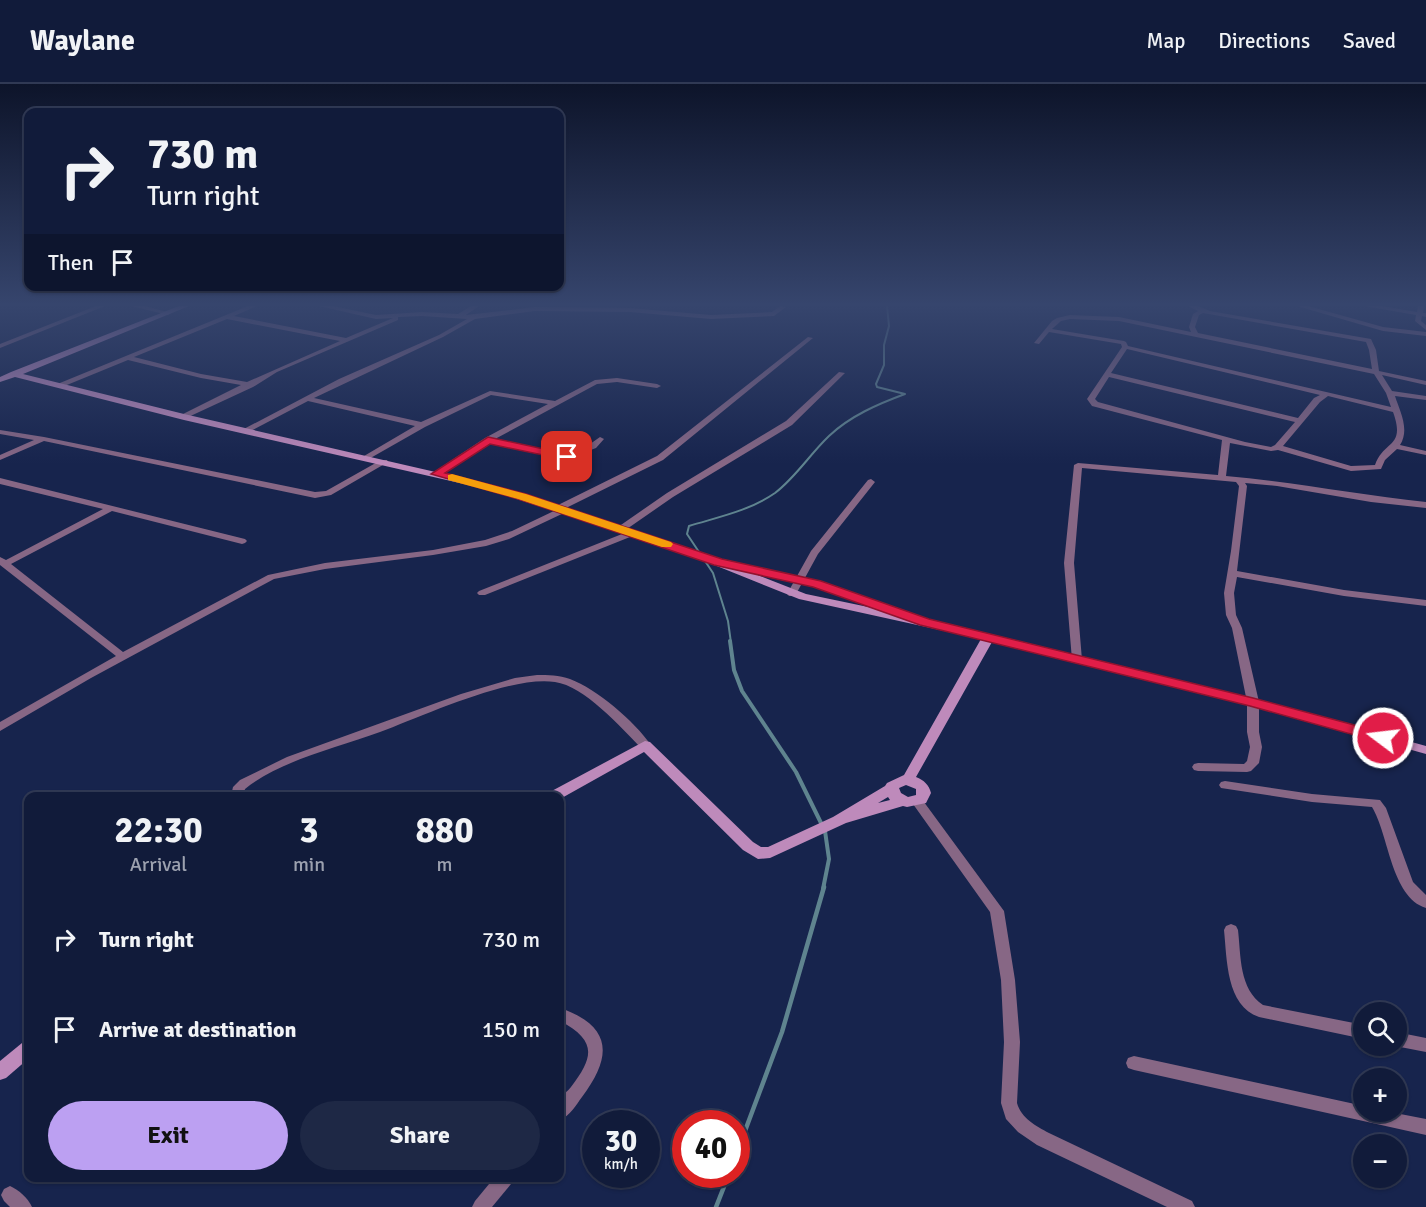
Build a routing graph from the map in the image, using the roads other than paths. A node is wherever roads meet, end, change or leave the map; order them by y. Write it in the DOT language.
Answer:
graph roads {
  1 [pos="53,358"];
  2 [pos="128,358"];
  3 [pos="131,358"];
  4 [pos="307,358"];
  5 [pos="393,358"];
  6 [pos="785,358"];
  7 [pos="1117,358"];
  8 [pos="1172,358"];
  9 [pos="1312,358"];
  10 [pos="1374,358"];
  11 [pos="1376,372"];
  12 [pos="841,373"];
  13 [pos="14,374"];
  14 [pos="1106,374"];
  15 [pos="0,380"];
  16 [pos="1426,383"];
  17 [pos="250,385"];
  18 [pos="59,386"];
  19 [pos="657,386"];
  20 [pos="1390,393"];
  21 [pos="1325,396"];
  22 [pos="1426,398"];
  23 [pos="307,399"];
  24 [pos="555,403"];
  25 [pos="1396,410"];
  26 [pos="184,417"];
  27 [pos="1300,421"];
  28 [pos="422,425"];
  29 [pos="244,431"];
  30 [pos="0,432"];
  31 [pos="44,439"];
  32 [pos="600,439"];
  33 [pos="1226,439"];
  34 [pos="488,440"];
  35 [pos="1395,446"];
  36 [pos="1278,447"];
  37 [pos="1426,453"];
  38 [pos="0,458"];
  39 [pos="367,458"];
  40 [pos="384,462"];
  41 [pos="436,474"];
  42 [pos="1222,477"];
  43 [pos="1239,479"];
  44 [pos="0,481"];
  45 [pos="871,482"];
  46 [pos="1426,506"];
  47 [pos="110,509"];
  48 [pos="561,509"];
  49 [pos="621,529"];
  50 [pos="632,533"];
  51 [pos="242,541"];
  52 [pos="2,562"];
  53 [pos="719,562"];
  54 [pos="1233,573"];
  55 [pos="799,579"];
  56 [pos="482,593"];
  57 [pos="792,594"];
  58 [pos="1426,603"];
  59 [pos="925,622"];
  60 [pos="988,638"];
  61 [pos="123,657"];
  62 [pos="1077,660"];
  63 [pos="1253,702"];
  64 [pos="0,728"];
  65 [pos="645,745"];
  66 [pos="1426,750"];
  67 [pos="1198,767"];
  68 [pos="908,780"];
  69 [pos="1225,785"];
  70 [pos="891,789"];
  71 [pos="238,792"];
  72 [pos="560,792"];
  73 [pos="910,801"];
  74 [pos="838,821"];
  75 [pos="1426,903"];
  76 [pos="1231,930"];
  77 [pos="564,1017"];
  78 [pos="1353,1030"];
  79 [pos="1407,1041"];
  80 [pos="1426,1045"];
  81 [pos="24,1051"];
  82 [pos="1134,1063"];
  83 [pos="0,1072"];
  84 [pos="564,1107"];
  85 [pos="1426,1127"];
  86 [pos="503,1182"];
  87 [pos="481,1207"];
  88 [pos="1186,1207"];
  1 -- 13 [label="street"];
  2 -- 18 [label="street"];
  3 -- 17 [label="street"];
  4 -- 17 [label="street"];
  5 -- 23 [label="street"];
  6 -- 48 [label="street"];
  7 -- 14 [label="street"];
  8 -- 21 [label="street"];
  9 -- 11 [label="street"];
  10 -- 11 [label="street"];
  11 -- 16 [label="street"];
  11 -- 20 [label="street"];
  12 -- 49 [label="street"];
  13 -- 15 [label="street"];
  13 -- 18 [label="street"];
  14 -- 27 [label="street"];
  14 -- 33 [label="street"];
  17 -- 26 [label="street"];
  18 -- 26 [label="street"];
  19 -- 24 [label="street"];
  20 -- 22 [label="street"];
  20 -- 25 [label="street"];
  21 -- 25 [label="street"];
  21 -- 27 [label="street"];
  23 -- 28 [label="street"];
  23 -- 29 [label="street"];
  24 -- 28 [label="street"];
  24 -- 34 [label="street"];
  25 -- 35 [label="street"];
  26 -- 29 [label="street"];
  27 -- 36 [label="street"];
  28 -- 39 [label="street"];
  29 -- 39 [label="street"];
  30 -- 31 [label="street"];
  31 -- 38 [label="street"];
  31 -- 40 [label="street"];
  32 -- 34 [label="street"];
  33 -- 36 [label="street"];
  33 -- 42 [label="street"];
  34 -- 41 [label="street"];
  35 -- 36 [label="street"];
  35 -- 37 [label="street"];
  39 -- 40 [label="street"];
  40 -- 41 [label="street"];
  41 -- 48 [label="street"];
  42 -- 43 [label="street"];
  42 -- 62 [label="street"];
  43 -- 46 [label="street"];
  43 -- 54 [label="street"];
  44 -- 47 [label="street"];
  45 -- 55 [label="street"];
  47 -- 51 [label="street"];
  47 -- 52 [label="street"];
  48 -- 49 [label="street"];
  48 -- 61 [label="street"];
  49 -- 50 [label="street"];
  50 -- 53 [label="street"];
  50 -- 56 [label="street"];
  52 -- 61 [label="street"];
  53 -- 55 [label="street"];
  53 -- 57 [label="street"];
  54 -- 58 [label="street"];
  54 -- 63 [label="street"];
  55 -- 57 [label="street"];
  55 -- 59 [label="street"];
  57 -- 59 [label="street"];
  59 -- 60 [label="street"];
  60 -- 62 [label="street"];
  60 -- 68 [label="street"];
  61 -- 64 [label="street"];
  62 -- 63 [label="street"];
  63 -- 66 [label="street"];
  63 -- 67 [label="street"];
  65 -- 71 [label="street"];
  65 -- 72 [label="street"];
  65 -- 74 [label="street"];
  68 -- 70 [label="street"];
  68 -- 73 [label="street"];
  69 -- 75 [label="street"];
  70 -- 73 [label="street"];
  70 -- 74 [label="street"];
  73 -- 74 [label="street"];
  73 -- 88 [label="street"];
  76 -- 78 [label="street"];
  77 -- 84 [label="street"];
  79 -- 80 [label="street"];
  81 -- 83 [label="street"];
  82 -- 85 [label="street"];
  86 -- 87 [label="street"];
}
